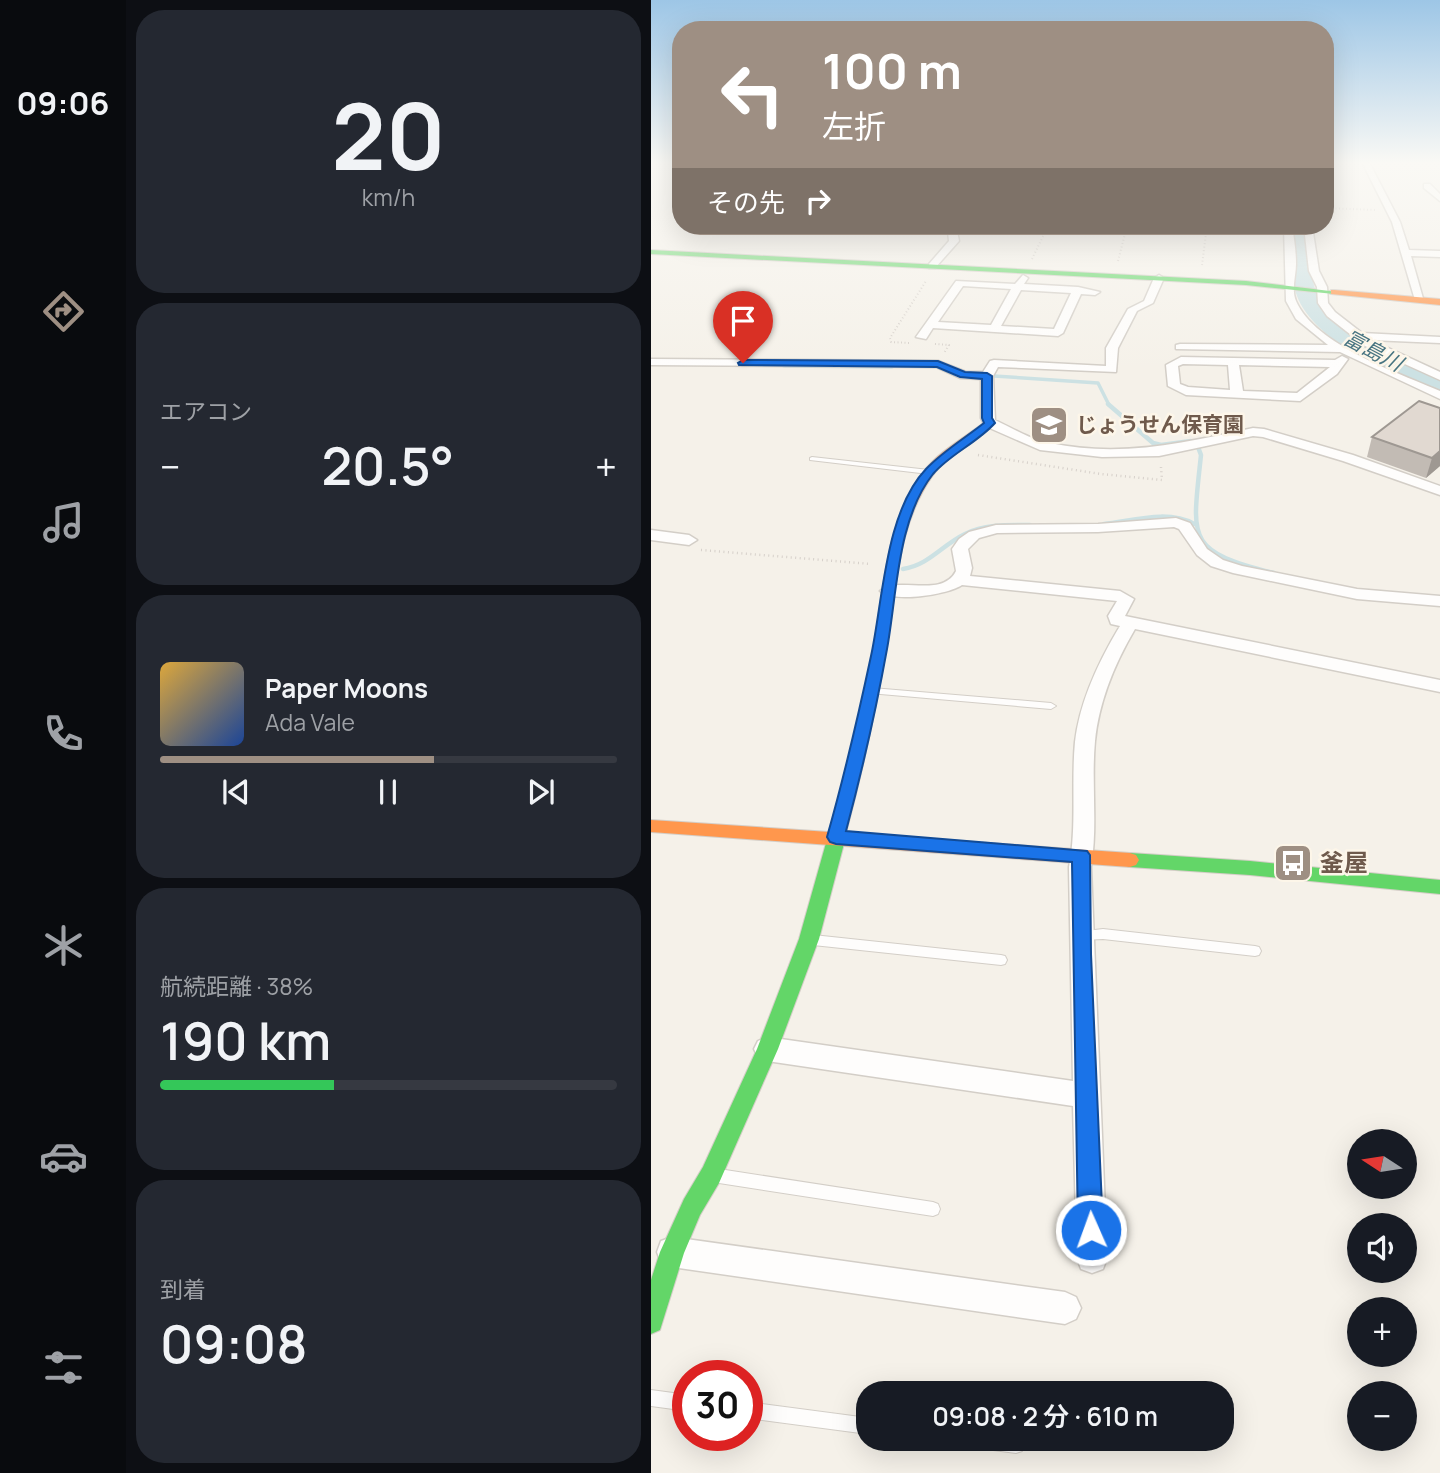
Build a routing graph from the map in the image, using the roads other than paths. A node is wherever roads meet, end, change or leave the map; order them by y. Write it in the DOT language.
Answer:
graph roads {
  1 [pos="1397,233"];
  2 [pos="953,235"];
  3 [pos="1289,235"];
  4 [pos="1309,235"];
  5 [pos="651,252"];
  6 [pos="1406,253"];
  7 [pos="1440,254"];
  8 [pos="932,265"];
  9 [pos="1027,271"];
  10 [pos="1159,278"];
  11 [pos="1018,286"];
  12 [pos="1291,287"];
  13 [pos="1319,289"];
  14 [pos="1078,290"];
  15 [pos="1095,292"];
  16 [pos="1420,300"];
  17 [pos="1440,302"];
  18 [pos="931,325"];
  19 [pos="994,329"];
  20 [pos="1357,336"];
  21 [pos="922,337"];
  22 [pos="1440,340"];
  23 [pos="1180,347"];
  24 [pos="1346,351"];
  25 [pos="1383,351"];
  26 [pos="1233,361"];
  27 [pos="651,362"];
  28 [pos="1337,364"];
  29 [pos="1440,364"];
  30 [pos="987,376"];
  31 [pos="1440,376"];
  32 [pos="1237,394"];
  33 [pos="1440,395"];
  34 [pos="990,423"];
  35 [pos="812,459"];
  36 [pos="929,472"];
  37 [pos="1440,491"];
  38 [pos="651,535"];
  39 [pos="689,540"];
  40 [pos="960,580"];
  41 [pos="888,591"];
  42 [pos="1440,601"];
  43 [pos="1129,624"];
  44 [pos="1440,686"];
  45 [pos="871,691"];
  46 [pos="1051,706"];
  47 [pos="651,826"];
  48 [pos="836,837"];
  49 [pos="1081,855"];
  50 [pos="1440,887"];
  51 [pos="1081,935"];
  52 [pos="809,939"];
  53 [pos="1255,951"];
  54 [pos="1001,960"];
  55 [pos="767,1049"];
  56 [pos="1086,1093"];
  57 [pos="711,1175"];
  58 [pos="933,1209"];
  59 [pos="672,1252"];
  60 [pos="1091,1258"];
  61 [pos="1065,1308"];
  62 [pos="651,1321"];
  63 [pos="651,1398"];
  64 [pos="672,1401"];
  65 [pos="763,1412"];
  66 [pos="856,1424"];
  1 -- 6 [label="street"];
  2 -- 8 [label="street"];
  3 -- 12 [label="street"];
  4 -- 13 [label="street"];
  5 -- 8 [label="street"];
  6 -- 7 [label="street"];
  6 -- 16 [label="street"];
  8 -- 9 [label="street"];
  9 -- 10 [label="street"];
  9 -- 11 [label="street"];
  10 -- 12 [label="street"];
  10 -- 30 [label="street"];
  11 -- 14 [label="street"];
  11 -- 18 [label="street"];
  11 -- 19 [label="street"];
  12 -- 13 [label="street"];
  12 -- 24 [label="street"];
  13 -- 16 [label="street"];
  13 -- 20 [label="street"];
  14 -- 15 [label="street"];
  14 -- 19 [label="street"];
  16 -- 17 [label="street"];
  18 -- 19 [label="street"];
  18 -- 21 [label="street"];
  20 -- 22 [label="street"];
  20 -- 25 [label="street"];
  23 -- 24 [label="street"];
  24 -- 28 [label="street"];
  24 -- 33 [label="street"];
  25 -- 29 [label="street"];
  25 -- 31 [label="street"];
  26 -- 28 [label="street"];
  26 -- 32 [label="street"];
  26 -- 32 [label="street"];
  27 -- 30 [label="street"];
  28 -- 32 [label="street"];
  30 -- 34 [label="street"];
  34 -- 36 [label="street"];
  34 -- 37 [label="street"];
  35 -- 36 [label="lane"];
  36 -- 41 [label="street"];
  38 -- 39 [label="street"];
  40 -- 41 [label="street"];
  40 -- 42 [label="street"];
  40 -- 43 [label="street"];
  41 -- 45 [label="street"];
  43 -- 44 [label="street"];
  43 -- 49 [label="street"];
  45 -- 46 [label="lane"];
  45 -- 48 [label="street"];
  47 -- 48 [label="street"];
  48 -- 49 [label="street"];
  48 -- 52 [label="street"];
  49 -- 50 [label="street"];
  49 -- 51 [label="street"];
  51 -- 53 [label="lane"];
  51 -- 56 [label="street"];
  52 -- 54 [label="lane"];
  52 -- 55 [label="street"];
  55 -- 56 [label="street"];
  55 -- 57 [label="street"];
  56 -- 60 [label="street"];
  57 -- 58 [label="lane"];
  57 -- 59 [label="street"];
  59 -- 61 [label="street"];
  59 -- 62 [label="street"];
  63 -- 64 [label="lane"];
  65 -- 66 [label="lane"];
}
